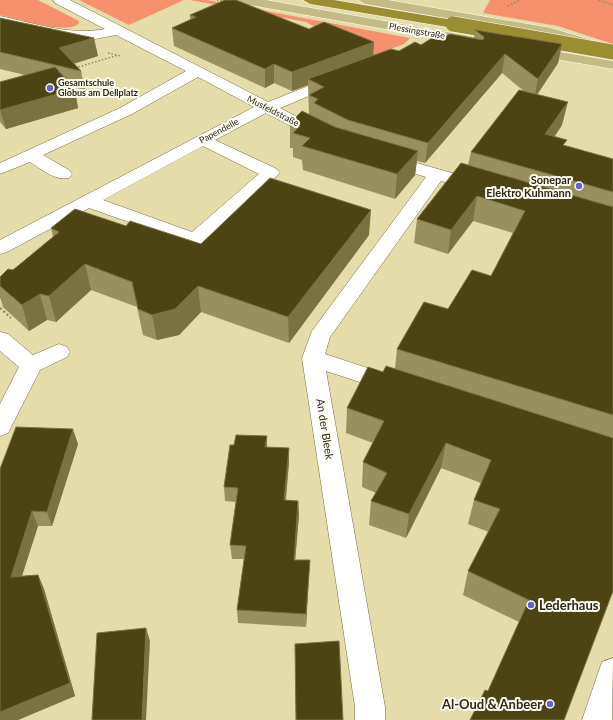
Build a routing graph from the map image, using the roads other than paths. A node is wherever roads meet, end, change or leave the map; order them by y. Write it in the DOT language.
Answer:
graph roads {
  1 [pos="60,0"];
  2 [pos="244,0"];
  3 [pos="310,0"];
  4 [pos="365,0"];
  5 [pos="0,20"];
  6 [pos="118,30"];
  7 [pos="451,30"];
  8 [pos="420,49"];
  9 [pos="613,52"];
  10 [pos="613,66"];
  11 [pos="198,71"];
  12 [pos="348,76"];
  13 [pos="265,108"];
  14 [pos="203,140"];
  15 [pos="335,142"];
  16 [pos="371,155"];
  17 [pos="32,156"];
  18 [pos="0,170"];
  19 [pos="63,174"];
  20 [pos="437,174"];
  21 [pos="491,190"];
  22 [pos="88,201"];
  23 [pos="0,248"];
  24 [pos="0,339"];
  25 [pos="57,353"];
  26 [pos="313,358"];
  27 [pos="31,366"];
  28 [pos="411,391"];
  29 [pos="0,428"];
  30 [pos="613,672"];
  31 [pos="370,720"];
  32 [pos="597,720"];
  1 -- 6 [label="street, Musfeldstraße"];
  2 -- 7 [label="main road, Plessingstraße"];
  3 -- 7 [label="highway, Plessingstraße"];
  4 -- 9 [label="main road, Plessingstraße"];
  5 -- 6 [label="street"];
  6 -- 11 [label="street, Musfeldstraße"];
  7 -- 8 [label="street"];
  7 -- 9 [label="highway, Plessingstraße, bridge"];
  7 -- 10 [label="main road, Plessingstraße"];
  11 -- 13 [label="street, Musfeldstraße"];
  11 -- 17 [label="street"];
  12 -- 13 [label="street, Papendelle"];
  13 -- 14 [label="street, Papendelle"];
  13 -- 15 [label="street, Musfeldstraße"];
  14 -- 22 [label="street, Papendelle"];
  14 -- 22 [label="street"];
  16 -- 20 [label="street"];
  17 -- 18 [label="street"];
  17 -- 19 [label="street"];
  20 -- 21 [label="street"];
  20 -- 26 [label="street, An der Bleek"];
  22 -- 23 [label="street, Papendelle"];
  24 -- 27 [label="street"];
  25 -- 27 [label="street"];
  26 -- 28 [label="street"];
  26 -- 31 [label="street, An der Bleek"];
  27 -- 29 [label="street"];
  30 -- 32 [label="street"];
}
